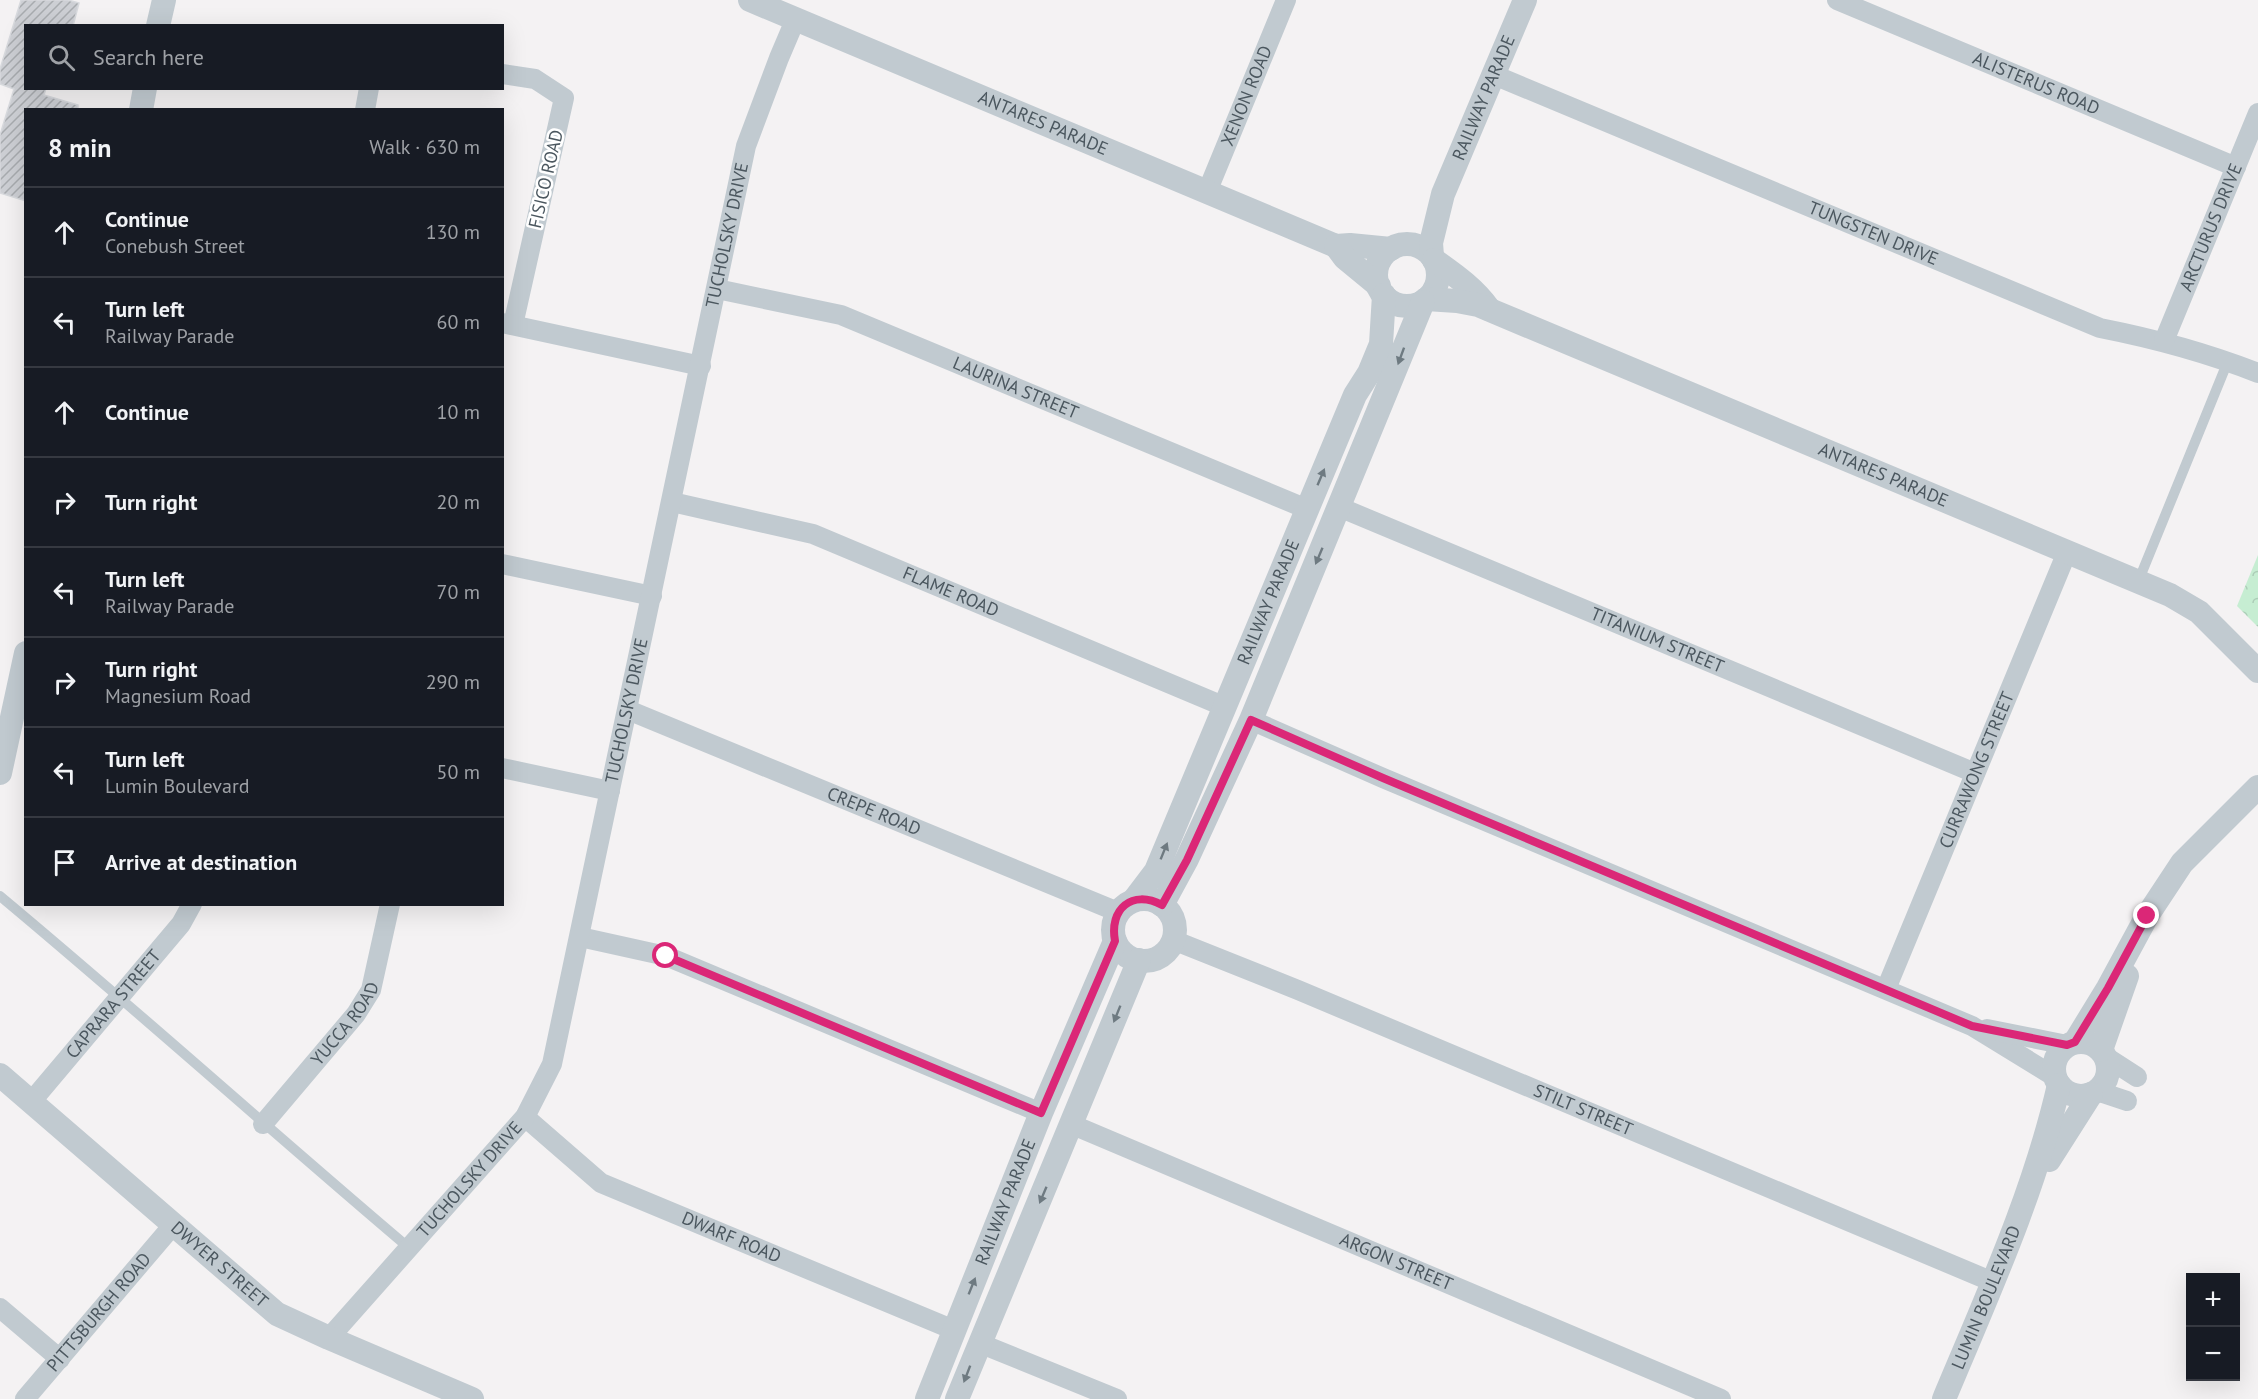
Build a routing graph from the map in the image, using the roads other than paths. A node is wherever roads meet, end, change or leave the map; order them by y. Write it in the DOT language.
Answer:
graph roads {
  1 [pos="164,0"];
  2 [pos="750,0"];
  3 [pos="1286,0"];
  4 [pos="1525,0"];
  5 [pos="1837,0"];
  6 [pos="796,18"];
  7 [pos="159,24"];
  8 [pos="504,74"];
  9 [pos="1494,75"];
  10 [pos="146,90"];
  11 [pos="369,90"];
  12 [pos="141,108"];
  13 [pos="365,108"];
  14 [pos="2258,113"];
  15 [pos="2236,167"];
  16 [pos="1207,192"];
  17 [pos="1443,194"];
  18 [pos="1336,246"];
  19 [pos="1394,247"];
  20 [pos="1433,258"];
  21 [pos="717,289"];
  22 [pos="1382,291"];
  23 [pos="1424,300"];
  24 [pos="1489,309"];
  25 [pos="508,324"];
  26 [pos="2164,341"];
  27 [pos="2228,361"];
  28 [pos="701,366"];
  29 [pos="2258,373"];
  30 [pos="672,502"];
  31 [pos="1339,507"];
  32 [pos="1308,509"];
  33 [pos="2067,552"];
  34 [pos="504,564"];
  35 [pos="2138,582"];
  36 [pos="652,596"];
  37 [pos="24,662"];
  38 [pos="2258,671"];
  39 [pos="1223,706"];
  40 [pos="628,710"];
  41 [pos="1251,720"];
  42 [pos="504,768"];
  43 [pos="0,773"];
  44 [pos="1975,773"];
  45 [pos="2258,787"];
  46 [pos="610,791"];
  47 [pos="0,896"];
  48 [pos="1162,905"];
  49 [pos="191,906"];
  50 [pos="390,906"];
  51 [pos="1126,906"];
  52 [pos="2147,916"];
  53 [pos="580,937"];
  54 [pos="1173,940"];
  55 [pos="1115,941"];
  56 [pos="1139,960"];
  57 [pos="1886,989"];
  58 [pos="120,996"];
  59 [pos="1972,1026"];
  60 [pos="2071,1044"];
  61 [pos="2103,1054"];
  62 [pos="0,1075"];
  63 [pos="2138,1077"];
  64 [pos="2057,1081"];
  65 [pos="2094,1093"];
  66 [pos="2127,1101"];
  67 [pos="31,1102"];
  68 [pos="1041,1113"];
  69 [pos="525,1117"];
  70 [pos="263,1124"];
  71 [pos="1073,1125"];
  72 [pos="2028,1196"];
  73 [pos="174,1224"];
  74 [pos="408,1247"];
  75 [pos="1993,1282"];
  76 [pos="0,1308"];
  77 [pos="954,1330"];
  78 [pos="328,1338"];
  79 [pos="979,1343"];
  80 [pos="60,1359"];
  81 [pos="25,1399"];
  82 [pos="472,1399"];
  83 [pos="927,1399"];
  84 [pos="957,1399"];
  85 [pos="1117,1399"];
  86 [pos="1721,1399"];
  87 [pos="1944,1399"];
  1 -- 7 [label="street"];
  2 -- 6 [label="street, ANTARES PARADE"];
  3 -- 16 [label="street, XENON ROAD"];
  4 -- 9 [label="street, RAILWAY PARADE"];
  5 -- 15 [label="street, ALISTERUS ROAD"];
  6 -- 16 [label="street, ANTARES PARADE"];
  6 -- 21 [label="street, TUCHOLSKY DRIVE"];
  8 -- 25 [label="street, FISICO ROAD"];
  9 -- 17 [label="street, RAILWAY PARADE"];
  9 -- 26 [label="street, TUNGSTEN DRIVE"];
  10 -- 12 [label="street"];
  11 -- 13 [label="street"];
  14 -- 15 [label="street, ARCTURUS DRIVE"];
  15 -- 26 [label="street, ARCTURUS DRIVE"];
  16 -- 18 [label="street, ANTARES PARADE"];
  17 -- 19 [label="street, RAILWAY PARADE"];
  17 -- 20 [label="street, RAILWAY PARADE"];
  18 -- 19 [label="street, ANTARES PARADE"];
  18 -- 22 [label="street, ANTARES PARADE"];
  19 -- 20 [label="street"];
  19 -- 22 [label="street"];
  20 -- 23 [label="street"];
  20 -- 24 [label="street, ANTARES PARADE"];
  21 -- 28 [label="street, TUCHOLSKY DRIVE"];
  21 -- 32 [label="street, LAURINA STREET"];
  22 -- 23 [label="street"];
  32 -- 22 [label="street, RAILWAY PARADE, one-way"];
  23 -- 24 [label="street, ANTARES PARADE"];
  23 -- 31 [label="street, RAILWAY PARADE, one-way"];
  24 -- 33 [label="street, ANTARES PARADE"];
  25 -- 28 [label="street"];
  26 -- 27 [label="street, TUNGSTEN DRIVE"];
  27 -- 29 [label="street, TUNGSTEN DRIVE"];
  27 -- 35 [label="lane"];
  28 -- 30 [label="street, TUCHOLSKY DRIVE"];
  30 -- 36 [label="street, TUCHOLSKY DRIVE"];
  30 -- 39 [label="street, FLAME ROAD"];
  31 -- 41 [label="street, RAILWAY PARADE, one-way"];
  31 -- 44 [label="street, TITANIUM STREET"];
  32 -- 39 [label="street, RAILWAY PARADE"];
  33 -- 35 [label="street, ANTARES PARADE"];
  33 -- 44 [label="street, CURRAWONG STREET"];
  34 -- 36 [label="street"];
  35 -- 38 [label="street, ANTARES PARADE"];
  36 -- 40 [label="street, TUCHOLSKY DRIVE"];
  37 -- 43 [label="street"];
  51 -- 39 [label="street, RAILWAY PARADE, one-way"];
  40 -- 46 [label="street, TUCHOLSKY DRIVE"];
  40 -- 51 [label="street, CREPE ROAD"];
  41 -- 48 [label="street, RAILWAY PARADE"];
  41 -- 57 [label="street"];
  42 -- 46 [label="street"];
  44 -- 57 [label="street, CURRAWONG STREET"];
  45 -- 52 [label="street"];
  46 -- 53 [label="street, TUCHOLSKY DRIVE"];
  47 -- 58 [label="lane"];
  48 -- 51 [label="street"];
  48 -- 54 [label="street"];
  49 -- 58 [label="street, CAPRARA STREET"];
  50 -- 70 [label="street, YUCCA ROAD"];
  51 -- 55 [label="street"];
  52 -- 60 [label="street"];
  52 -- 61 [label="street"];
  53 -- 68 [label="street"];
  53 -- 69 [label="street, TUCHOLSKY DRIVE"];
  54 -- 56 [label="street"];
  54 -- 75 [label="street, STILT STREET"];
  55 -- 56 [label="street"];
  55 -- 68 [label="street, RAILWAY PARADE"];
  56 -- 71 [label="street, RAILWAY PARADE, one-way"];
  57 -- 59 [label="street"];
  58 -- 67 [label="street, CAPRARA STREET"];
  58 -- 70 [label="lane"];
  59 -- 60 [label="street"];
  59 -- 64 [label="street"];
  60 -- 61 [label="street"];
  60 -- 64 [label="street"];
  61 -- 63 [label="street"];
  61 -- 65 [label="street"];
  62 -- 67 [label="street, DWYER STREET"];
  64 -- 65 [label="street"];
  64 -- 72 [label="street, LUMIN BOULEVARD"];
  65 -- 66 [label="street"];
  65 -- 72 [label="street, LUMIN BOULEVARD"];
  67 -- 73 [label="street, DWYER STREET"];
  77 -- 68 [label="street, RAILWAY PARADE, one-way"];
  69 -- 74 [label="street, TUCHOLSKY DRIVE"];
  69 -- 77 [label="street, DWARF ROAD"];
  70 -- 74 [label="lane"];
  71 -- 79 [label="street, RAILWAY PARADE, one-way"];
  71 -- 86 [label="street, ARGON STREET"];
  72 -- 75 [label="street, LUMIN BOULEVARD"];
  73 -- 78 [label="street, DWYER STREET"];
  73 -- 80 [label="street, PITTSBURGH ROAD"];
  74 -- 78 [label="street, TUCHOLSKY DRIVE"];
  75 -- 87 [label="street, LUMIN BOULEVARD"];
  76 -- 80 [label="street"];
  77 -- 83 [label="street, RAILWAY PARADE"];
  78 -- 82 [label="street, DWYER STREET"];
  79 -- 84 [label="street, RAILWAY PARADE, one-way"];
  79 -- 85 [label="street"];
  80 -- 81 [label="street, PITTSBURGH ROAD"];
}
